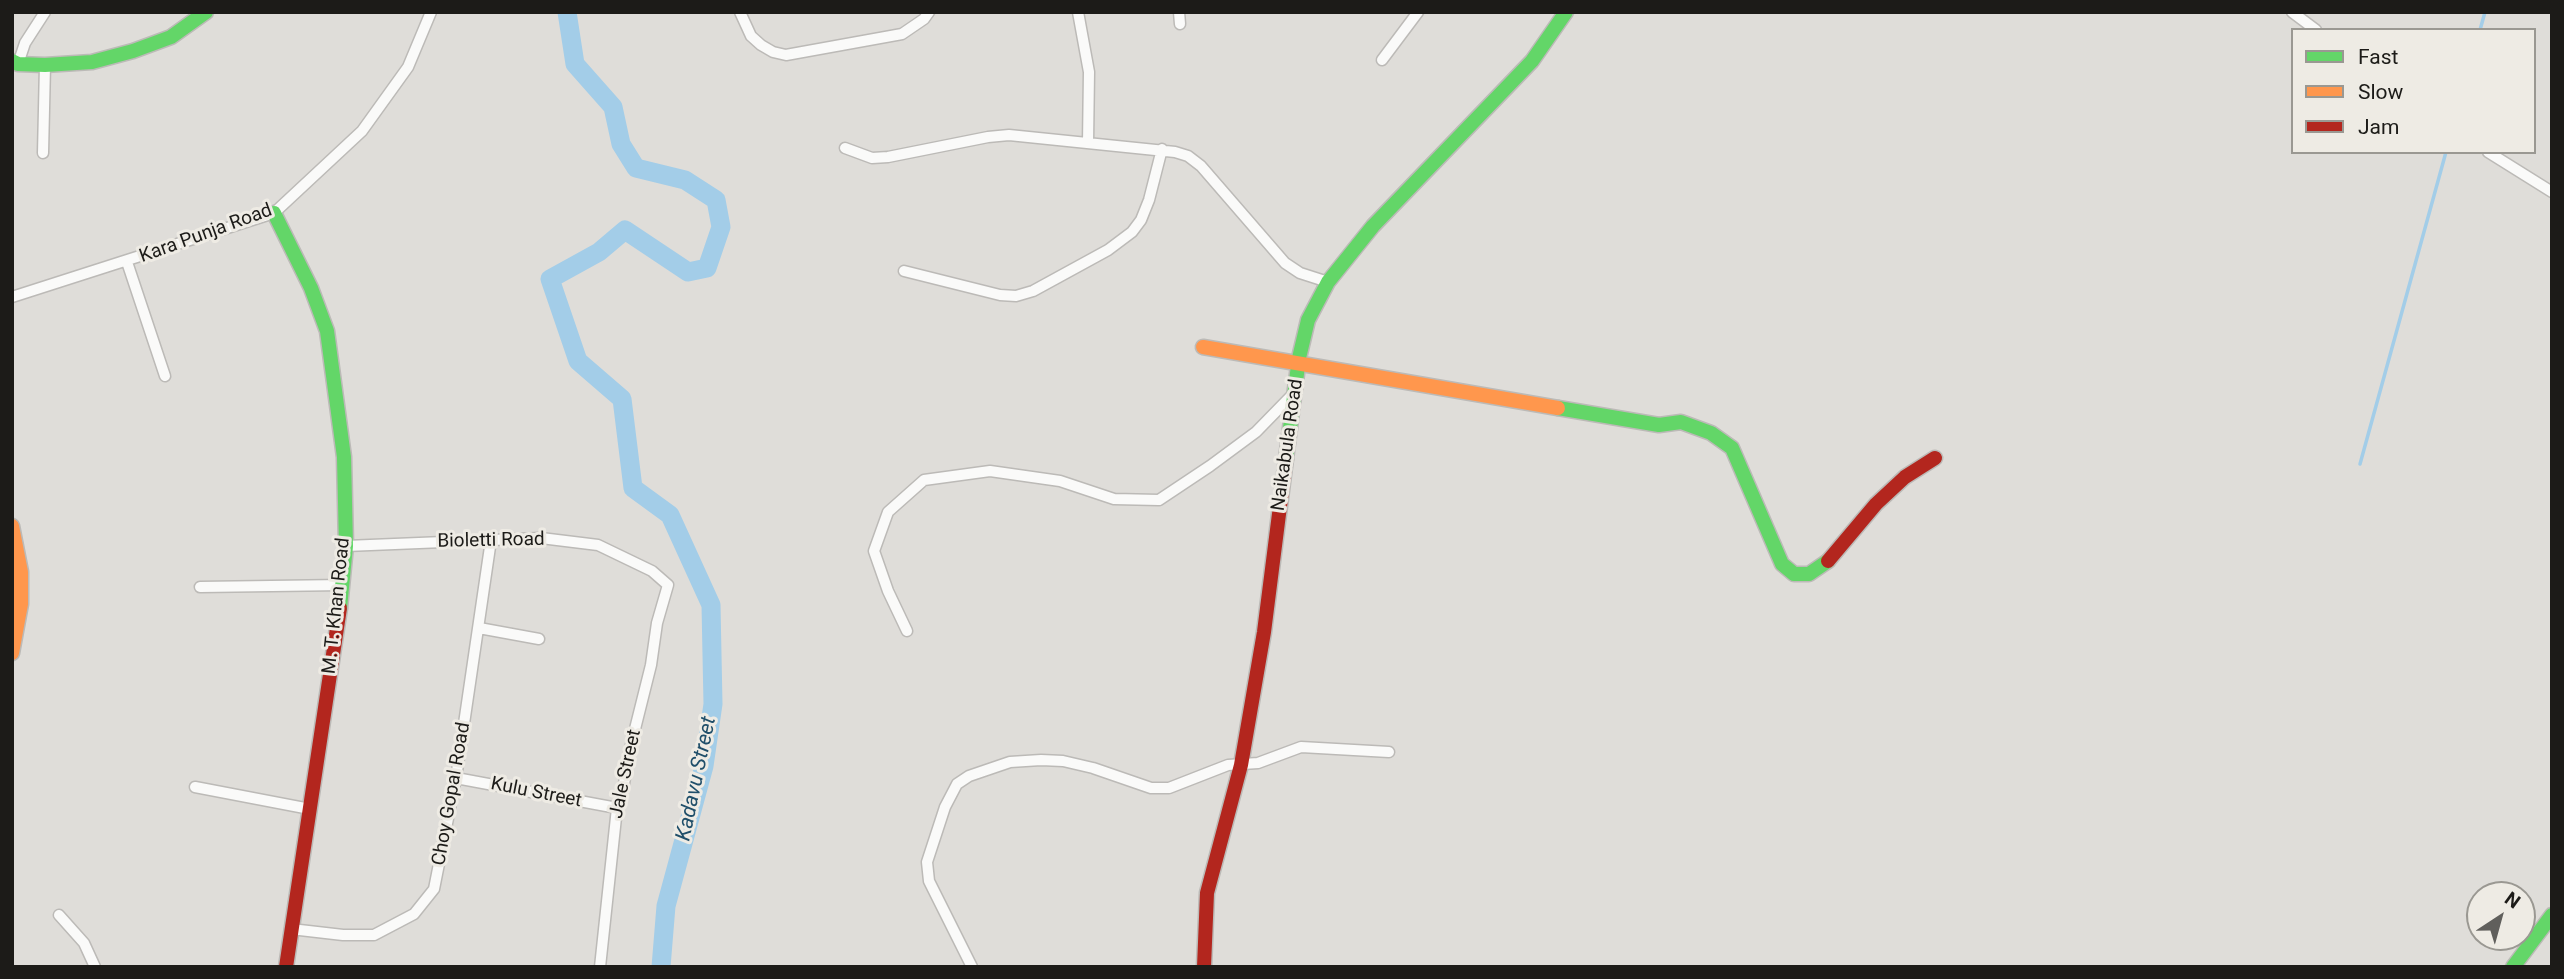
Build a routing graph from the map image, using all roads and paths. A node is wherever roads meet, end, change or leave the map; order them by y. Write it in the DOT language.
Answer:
graph roads {
  1 [pos="45,12"];
  2 [pos="206,12"];
  3 [pos="431,12"];
  4 [pos="740,12"];
  5 [pos="929,12"];
  6 [pos="1078,12"];
  7 [pos="1418,12"];
  8 [pos="1566,12"];
  9 [pos="2292,12"];
  10 [pos="2313,28"];
  11 [pos="1382,60"];
  12 [pos="15,62"];
  13 [pos="45,65"];
  14 [pos="1088,142"];
  15 [pos="845,148"];
  16 [pos="1163,149"];
  17 [pos="43,153"];
  18 [pos="2491,154"];
  19 [pos="2552,192"];
  20 [pos="274,213"];
  21 [pos="127,262"];
  22 [pos="904,271"];
  23 [pos="1328,282"];
  24 [pos="12,297"];
  25 [pos="1203,348"];
  26 [pos="1299,363"];
  27 [pos="165,376"];
  28 [pos="1296,391"];
  29 [pos="1936,458"];
  30 [pos="12,526"];
  31 [pos="491,540"];
  32 [pos="345,545"];
  33 [pos="343,585"];
  34 [pos="667,585"];
  35 [pos="200,587"];
  36 [pos="479,628"];
  37 [pos="907,631"];
  38 [pos="539,639"];
  39 [pos="12,653"];
  40 [pos="1389,752"];
  41 [pos="1241,765"];
  42 [pos="456,778"];
  43 [pos="195,787"];
  44 [pos="617,808"];
  45 [pos="310,809"];
  46 [pos="59,915"];
  47 [pos="2552,915"];
  48 [pos="291,929"];
  49 [pos="95,967"];
  50 [pos="286,967"];
  51 [pos="600,967"];
  52 [pos="972,967"];
  53 [pos="1203,967"];
  54 [pos="2513,967"];
  1 -- 12 [label="street"];
  2 -- 13 [label="street"];
  3 -- 20 [label="street, Kara Punja Road"];
  4 -- 5 [label="street"];
  6 -- 14 [label="street"];
  7 -- 11 [label="street"];
  8 -- 23 [label="street, Naikabula Road"];
  9 -- 10 [label="street"];
  12 -- 13 [label="street"];
  13 -- 17 [label="street"];
  14 -- 15 [label="street"];
  14 -- 16 [label="street"];
  16 -- 22 [label="street"];
  16 -- 23 [label="street"];
  18 -- 19 [label="street"];
  20 -- 21 [label="street, Kara Punja Road"];
  20 -- 32 [label="street, M. T. Khan Road"];
  21 -- 24 [label="street, Kara Punja Road"];
  21 -- 27 [label="street"];
  23 -- 26 [label="street, Naikabula Road"];
  25 -- 26 [label="street"];
  26 -- 28 [label="street, Naikabula Road"];
  26 -- 29 [label="street"];
  28 -- 37 [label="street"];
  28 -- 41 [label="street, Naikabula Road"];
  30 -- 39 [label="street"];
  31 -- 32 [label="street, Bioletti Road"];
  31 -- 34 [label="street, Bioletti Road"];
  31 -- 36 [label="street, Choy Gopal Road"];
  32 -- 33 [label="street, M. T. Khan Road"];
  33 -- 35 [label="street"];
  33 -- 45 [label="street, M. T. Khan Road"];
  34 -- 44 [label="street, Jale Street"];
  36 -- 38 [label="street"];
  36 -- 42 [label="street, Choy Gopal Road"];
  40 -- 41 [label="street"];
  41 -- 52 [label="street"];
  41 -- 53 [label="street, Naikabula Road"];
  42 -- 44 [label="street, Kulu Street"];
  42 -- 48 [label="street, Choy Gopal Road"];
  43 -- 45 [label="street"];
  44 -- 51 [label="street, Jale Street"];
  45 -- 48 [label="street, M. T. Khan Road"];
  46 -- 49 [label="street"];
  47 -- 54 [label="street"];
  48 -- 50 [label="street, M. T. Khan Road"];
}
